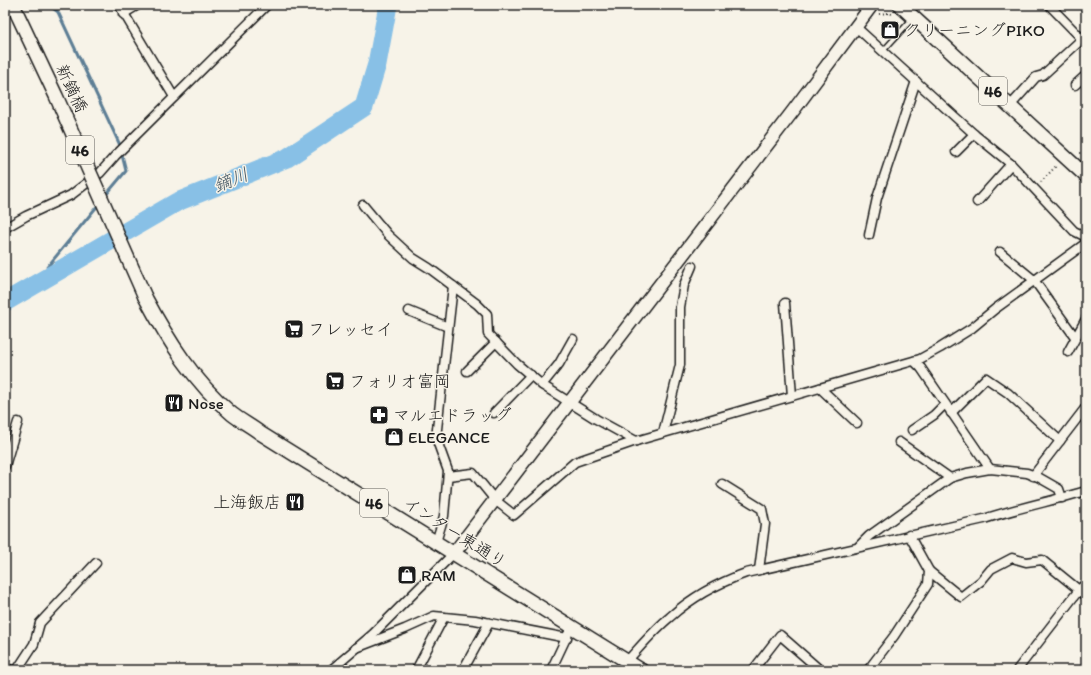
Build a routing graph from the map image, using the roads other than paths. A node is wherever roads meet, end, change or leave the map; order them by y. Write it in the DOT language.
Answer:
graph roads {
  1 [pos="13,5"];
  2 [pos="118,5"];
  3 [pos="138,5"];
  4 [pos="267,5"];
  5 [pos="872,5"];
  6 [pos="900,5"];
  7 [pos="1049,5"];
  8 [pos="123,14"];
  9 [pos="914,18"];
  10 [pos="856,27"];
  11 [pos="1084,41"];
  12 [pos="882,51"];
  13 [pos="1086,75"];
  14 [pos="916,82"];
  15 [pos="1075,85"];
  16 [pos="174,98"];
  17 [pos="1010,106"];
  18 [pos="974,134"];
  19 [pos="956,152"];
  20 [pos="1011,164"];
  21 [pos="1086,176"];
  22 [pos="977,202"];
  23 [pos="363,205"];
  24 [pos="5,228"];
  25 [pos="869,235"];
  26 [pos="1086,237"];
  27 [pos="1086,243"];
  28 [pos="1000,252"];
  29 [pos="692,266"];
  30 [pos="1034,280"];
  31 [pos="453,286"];
  32 [pos="145,297"];
  33 [pos="785,303"];
  34 [pos="409,311"];
  35 [pos="1086,319"];
  36 [pos="448,327"];
  37 [pos="1075,337"];
  38 [pos="573,339"];
  39 [pos="496,342"];
  40 [pos="1068,352"];
  41 [pos="914,361"];
  42 [pos="467,371"];
  43 [pos="531,375"];
  44 [pos="542,386"];
  45 [pos="820,388"];
  46 [pos="792,396"];
  47 [pos="569,403"];
  48 [pos="945,404"];
  49 [pos="1086,407"];
  50 [pos="494,413"];
  51 [pos="951,413"];
  52 [pos="18,422"];
  53 [pos="857,423"];
  54 [pos="912,430"];
  55 [pos="663,434"];
  56 [pos="636,441"];
  57 [pos="1060,441"];
  58 [pos="898,442"];
  59 [pos="5,466"];
  60 [pos="990,469"];
  61 [pos="448,476"];
  62 [pos="1033,476"];
  63 [pos="950,478"];
  64 [pos="722,484"];
  65 [pos="1086,491"];
  66 [pos="1062,498"];
  67 [pos="494,500"];
  68 [pos="909,535"];
  69 [pos="436,542"];
  70 [pos="858,547"];
  71 [pos="454,553"];
  72 [pos="96,563"];
  73 [pos="760,570"];
  74 [pos="929,571"];
  75 [pos="1086,583"];
  76 [pos="1078,590"];
  77 [pos="1086,596"];
  78 [pos="444,617"];
  79 [pos="489,623"];
  80 [pos="578,630"];
  81 [pos="567,638"];
  82 [pos="356,648"];
  83 [pos="627,661"];
  84 [pos="5,668"];
  85 [pos="12,670"];
  86 [pos="17,670"];
  87 [pos="331,670"];
  88 [pos="416,670"];
  89 [pos="463,670"];
  90 [pos="552,670"];
  91 [pos="641,670"];
  92 [pos="753,670"];
  93 [pos="820,670"];
  94 [pos="868,670"];
  95 [pos="1017,670"];
  1 -- 32 [label="main road, 新鏑橋 / 46, bridge"];
  2 -- 8 [label="street"];
  3 -- 8 [label="street"];
  4 -- 16 [label="street"];
  5 -- 10 [label="street"];
  6 -- 9 [label="main road, 46"];
  7 -- 11 [label="street"];
  8 -- 16 [label="street"];
  9 -- 12 [label="lane"];
  9 -- 17 [label="main road, 46"];
  10 -- 12 [label="street"];
  10 -- 47 [label="street"];
  11 -- 17 [label="street"];
  12 -- 14 [label="street"];
  13 -- 15 [label="street"];
  14 -- 18 [label="street"];
  14 -- 25 [label="street"];
  16 -- 24 [label="street"];
  17 -- 21 [label="main road, 46"];
  18 -- 19 [label="street"];
  18 -- 20 [label="street"];
  20 -- 22 [label="street"];
  20 -- 26 [label="street"];
  23 -- 31 [label="street"];
  27 -- 30 [label="street"];
  28 -- 30 [label="street"];
  29 -- 55 [label="street"];
  30 -- 37 [label="street"];
  30 -- 41 [label="street"];
  31 -- 36 [label="street"];
  31 -- 39 [label="street"];
  32 -- 69 [label="main road, インター東通り / 46"];
  33 -- 46 [label="street"];
  34 -- 36 [label="street"];
  35 -- 37 [label="street"];
  36 -- 61 [label="street"];
  37 -- 40 [label="street"];
  38 -- 44 [label="street"];
  39 -- 42 [label="street"];
  39 -- 43 [label="street"];
  41 -- 45 [label="street"];
  41 -- 48 [label="street"];
  43 -- 44 [label="street"];
  43 -- 50 [label="street"];
  44 -- 47 [label="street"];
  45 -- 46 [label="street"];
  45 -- 53 [label="street"];
  46 -- 55 [label="street"];
  47 -- 56 [label="street"];
  47 -- 67 [label="street"];
  48 -- 51 [label="street"];
  48 -- 54 [label="street"];
  49 -- 57 [label="street"];
  51 -- 57 [label="street"];
  51 -- 60 [label="street"];
  52 -- 59 [label="street"];
  55 -- 56 [label="street"];
  56 -- 67 [label="street"];
  57 -- 62 [label="street"];
  58 -- 63 [label="street"];
  60 -- 62 [label="street"];
  60 -- 63 [label="street"];
  61 -- 67 [label="street"];
  61 -- 69 [label="street"];
  62 -- 66 [label="street"];
  63 -- 70 [label="street"];
  64 -- 73 [label="street"];
  65 -- 66 [label="street"];
  66 -- 68 [label="street"];
  67 -- 71 [label="street"];
  68 -- 70 [label="street"];
  68 -- 74 [label="street"];
  69 -- 71 [label="main road, インター東通り / 46"];
  70 -- 73 [label="street"];
  71 -- 80 [label="main road, インター東通り / 46"];
  71 -- 82 [label="street"];
  72 -- 86 [label="street"];
  73 -- 83 [label="street"];
  74 -- 76 [label="street"];
  74 -- 94 [label="street"];
  75 -- 76 [label="street"];
  76 -- 77 [label="street"];
  76 -- 95 [label="street"];
  78 -- 79 [label="street"];
  78 -- 82 [label="street"];
  78 -- 88 [label="street"];
  79 -- 81 [label="street"];
  79 -- 89 [label="street"];
  80 -- 81 [label="street"];
  80 -- 83 [label="main road, インター東通り / 46"];
  81 -- 90 [label="street"];
  82 -- 87 [label="street"];
  83 -- 91 [label="main road, インター東通り / 46"];
  84 -- 85 [label="street"];
  92 -- 93 [label="street"];
}
